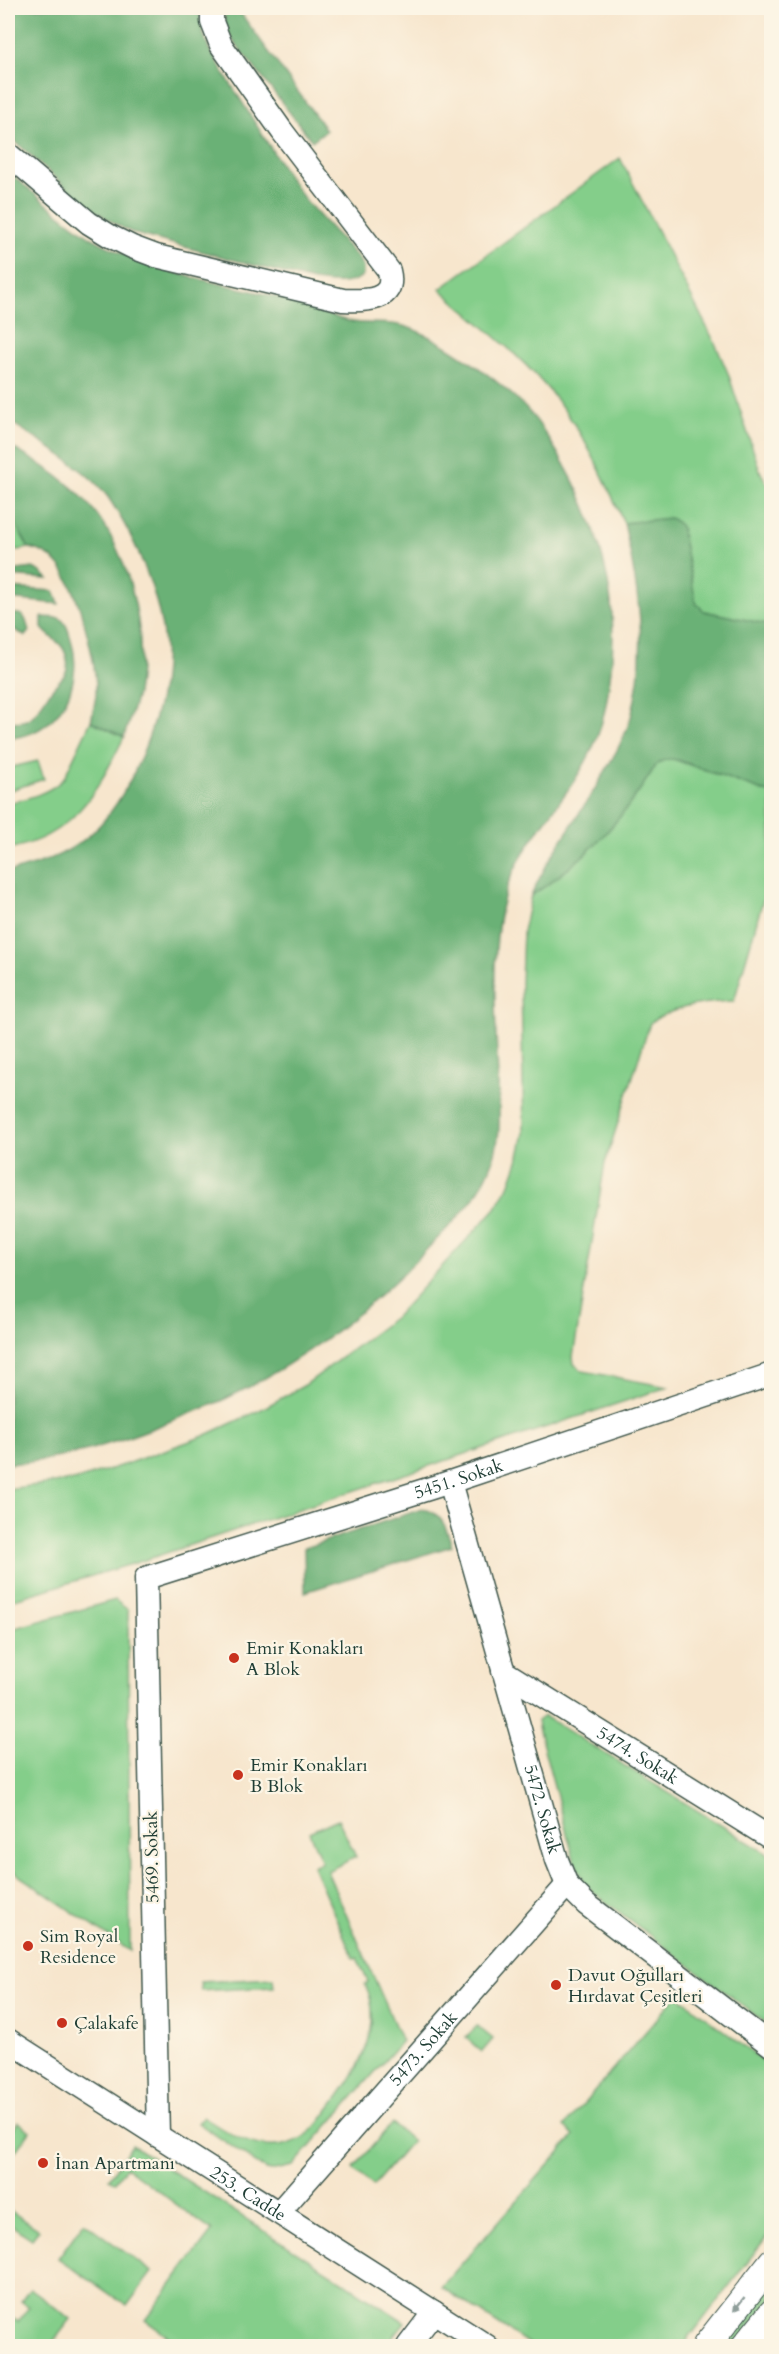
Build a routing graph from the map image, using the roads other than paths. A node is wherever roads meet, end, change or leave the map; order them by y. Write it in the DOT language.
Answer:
graph roads {
  1 [pos="212,8"];
  2 [pos="8,154"];
  3 [pos="771,1374"];
  4 [pos="450,1482"];
  5 [pos="146,1578"];
  6 [pos="503,1671"];
  7 [pos="771,1838"];
  8 [pos="567,1885"];
  9 [pos="8,2040"];
  10 [pos="771,2046"];
  11 [pos="158,2136"];
  12 [pos="279,2212"];
  13 [pos="771,2262"];
  14 [pos="434,2312"];
  15 [pos="771,2313"];
  16 [pos="408,2346"];
  17 [pos="487,2346"];
  18 [pos="706,2346"];
  19 [pos="746,2346"];
  1 -- 2 [label="street"];
  3 -- 4 [label="street, 5451. Sokak"];
  4 -- 5 [label="street, 5451. Sokak"];
  4 -- 6 [label="street, 5472. Sokak"];
  5 -- 11 [label="street, 5469. Sokak"];
  6 -- 7 [label="street, 5474. Sokak"];
  6 -- 8 [label="street, 5472. Sokak"];
  8 -- 10 [label="street, 5472. Sokak"];
  8 -- 12 [label="street, 5473. Sokak"];
  9 -- 11 [label="street, 253. Cadde"];
  11 -- 12 [label="street, 253. Cadde"];
  12 -- 14 [label="street, 253. Cadde"];
  13 -- 18 [label="street, one-way"];
  14 -- 16 [label="street"];
  14 -- 17 [label="street, 253. Cadde"];
  15 -- 19 [label="street"];
}
